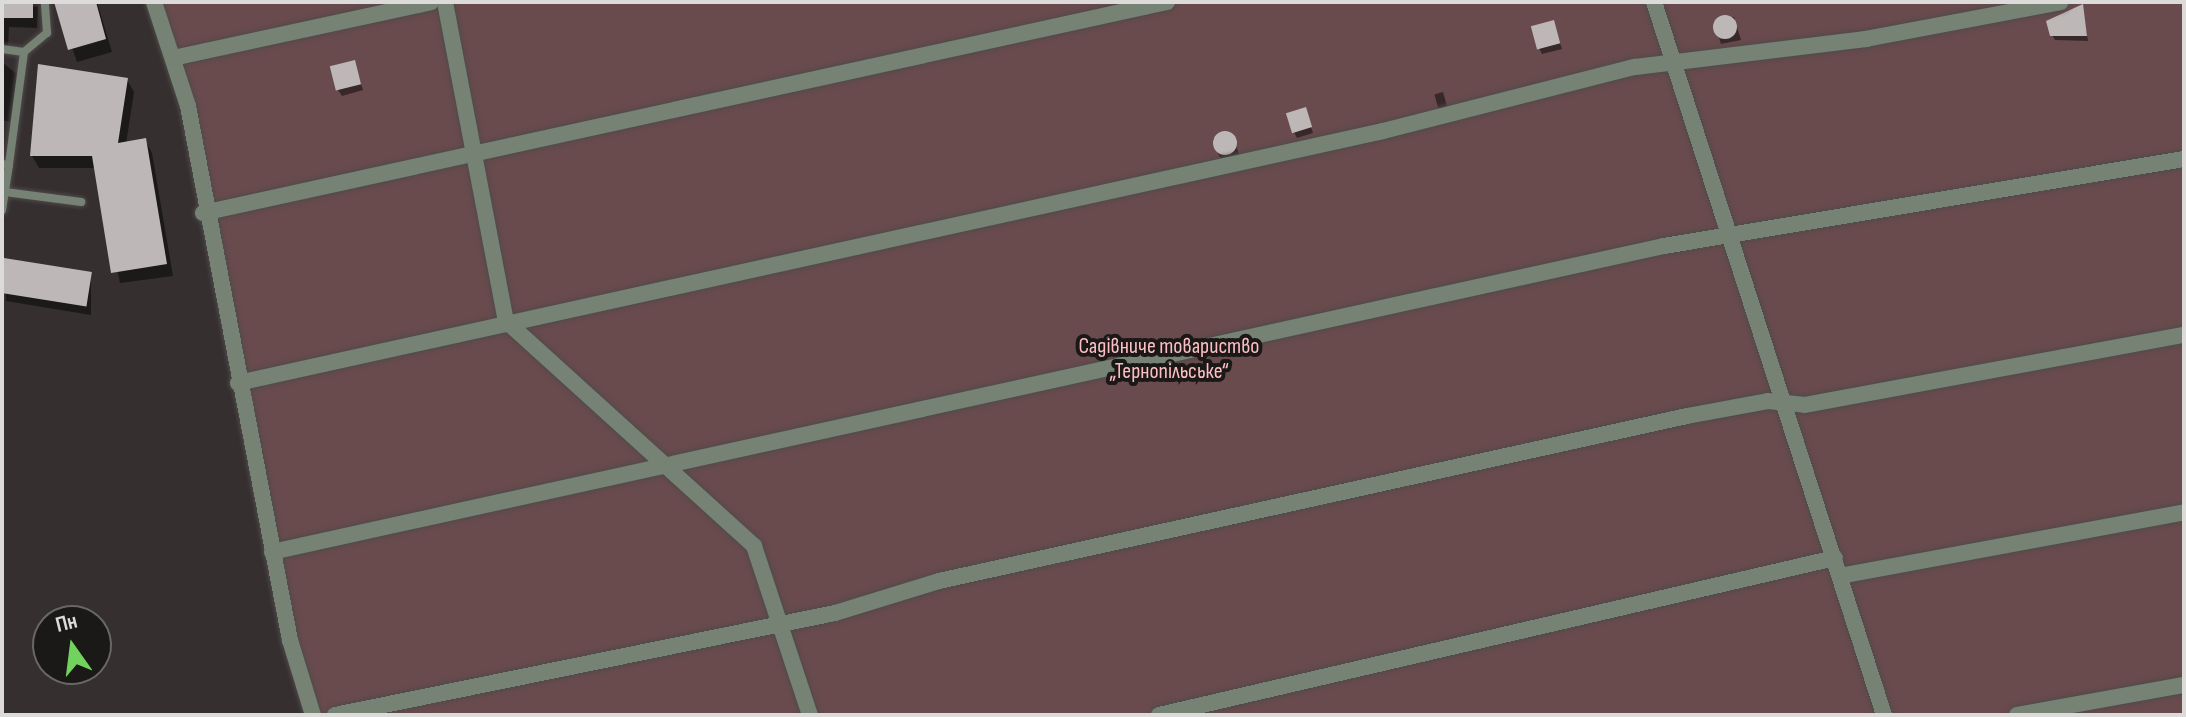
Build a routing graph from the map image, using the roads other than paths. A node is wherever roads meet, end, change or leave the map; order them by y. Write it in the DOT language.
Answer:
graph roads {
  1 [pos="45,2"];
  2 [pos="154,2"];
  3 [pos="431,2"];
  4 [pos="445,2"];
  5 [pos="1167,2"];
  6 [pos="1654,2"];
  7 [pos="2061,2"];
  8 [pos="2,49"];
  9 [pos="24,52"];
  10 [pos="173,58"];
  11 [pos="1676,61"];
  12 [pos="472,157"];
  13 [pos="2184,159"];
  14 [pos="5,165"];
  15 [pos="5,192"];
  16 [pos="81,202"];
  17 [pos="2,210"];
  18 [pos="203,213"];
  19 [pos="1726,234"];
  20 [pos="510,325"];
  21 [pos="2184,335"];
  22 [pos="238,383"];
  23 [pos="1784,404"];
  24 [pos="669,469"];
  25 [pos="2184,512"];
  26 [pos="272,552"];
  27 [pos="1835,558"];
  28 [pos="1840,576"];
  29 [pos="785,622"];
  30 [pos="2184,685"];
  31 [pos="313,715"];
  32 [pos="335,715"];
  33 [pos="810,715"];
  34 [pos="1159,715"];
  35 [pos="1884,715"];
  36 [pos="2017,715"];
  1 -- 9 [label="lane"];
  2 -- 10 [label="street"];
  3 -- 10 [label="street"];
  4 -- 12 [label="street"];
  5 -- 12 [label="street"];
  6 -- 11 [label="street"];
  7 -- 11 [label="street"];
  8 -- 9 [label="lane"];
  9 -- 14 [label="lane"];
  10 -- 18 [label="street"];
  11 -- 19 [label="street"];
  11 -- 20 [label="street"];
  12 -- 18 [label="street"];
  12 -- 20 [label="street"];
  13 -- 19 [label="street"];
  14 -- 15 [label="lane"];
  15 -- 16 [label="lane"];
  15 -- 17 [label="lane"];
  18 -- 22 [label="street"];
  19 -- 23 [label="street"];
  19 -- 24 [label="street"];
  20 -- 22 [label="street"];
  20 -- 24 [label="street"];
  21 -- 23 [label="street"];
  22 -- 26 [label="street"];
  23 -- 27 [label="street"];
  23 -- 29 [label="street"];
  24 -- 26 [label="street"];
  24 -- 29 [label="street"];
  25 -- 28 [label="street"];
  26 -- 31 [label="street"];
  27 -- 28 [label="street"];
  27 -- 34 [label="street"];
  28 -- 35 [label="street"];
  29 -- 32 [label="street"];
  29 -- 33 [label="street"];
  30 -- 36 [label="street"];
}
